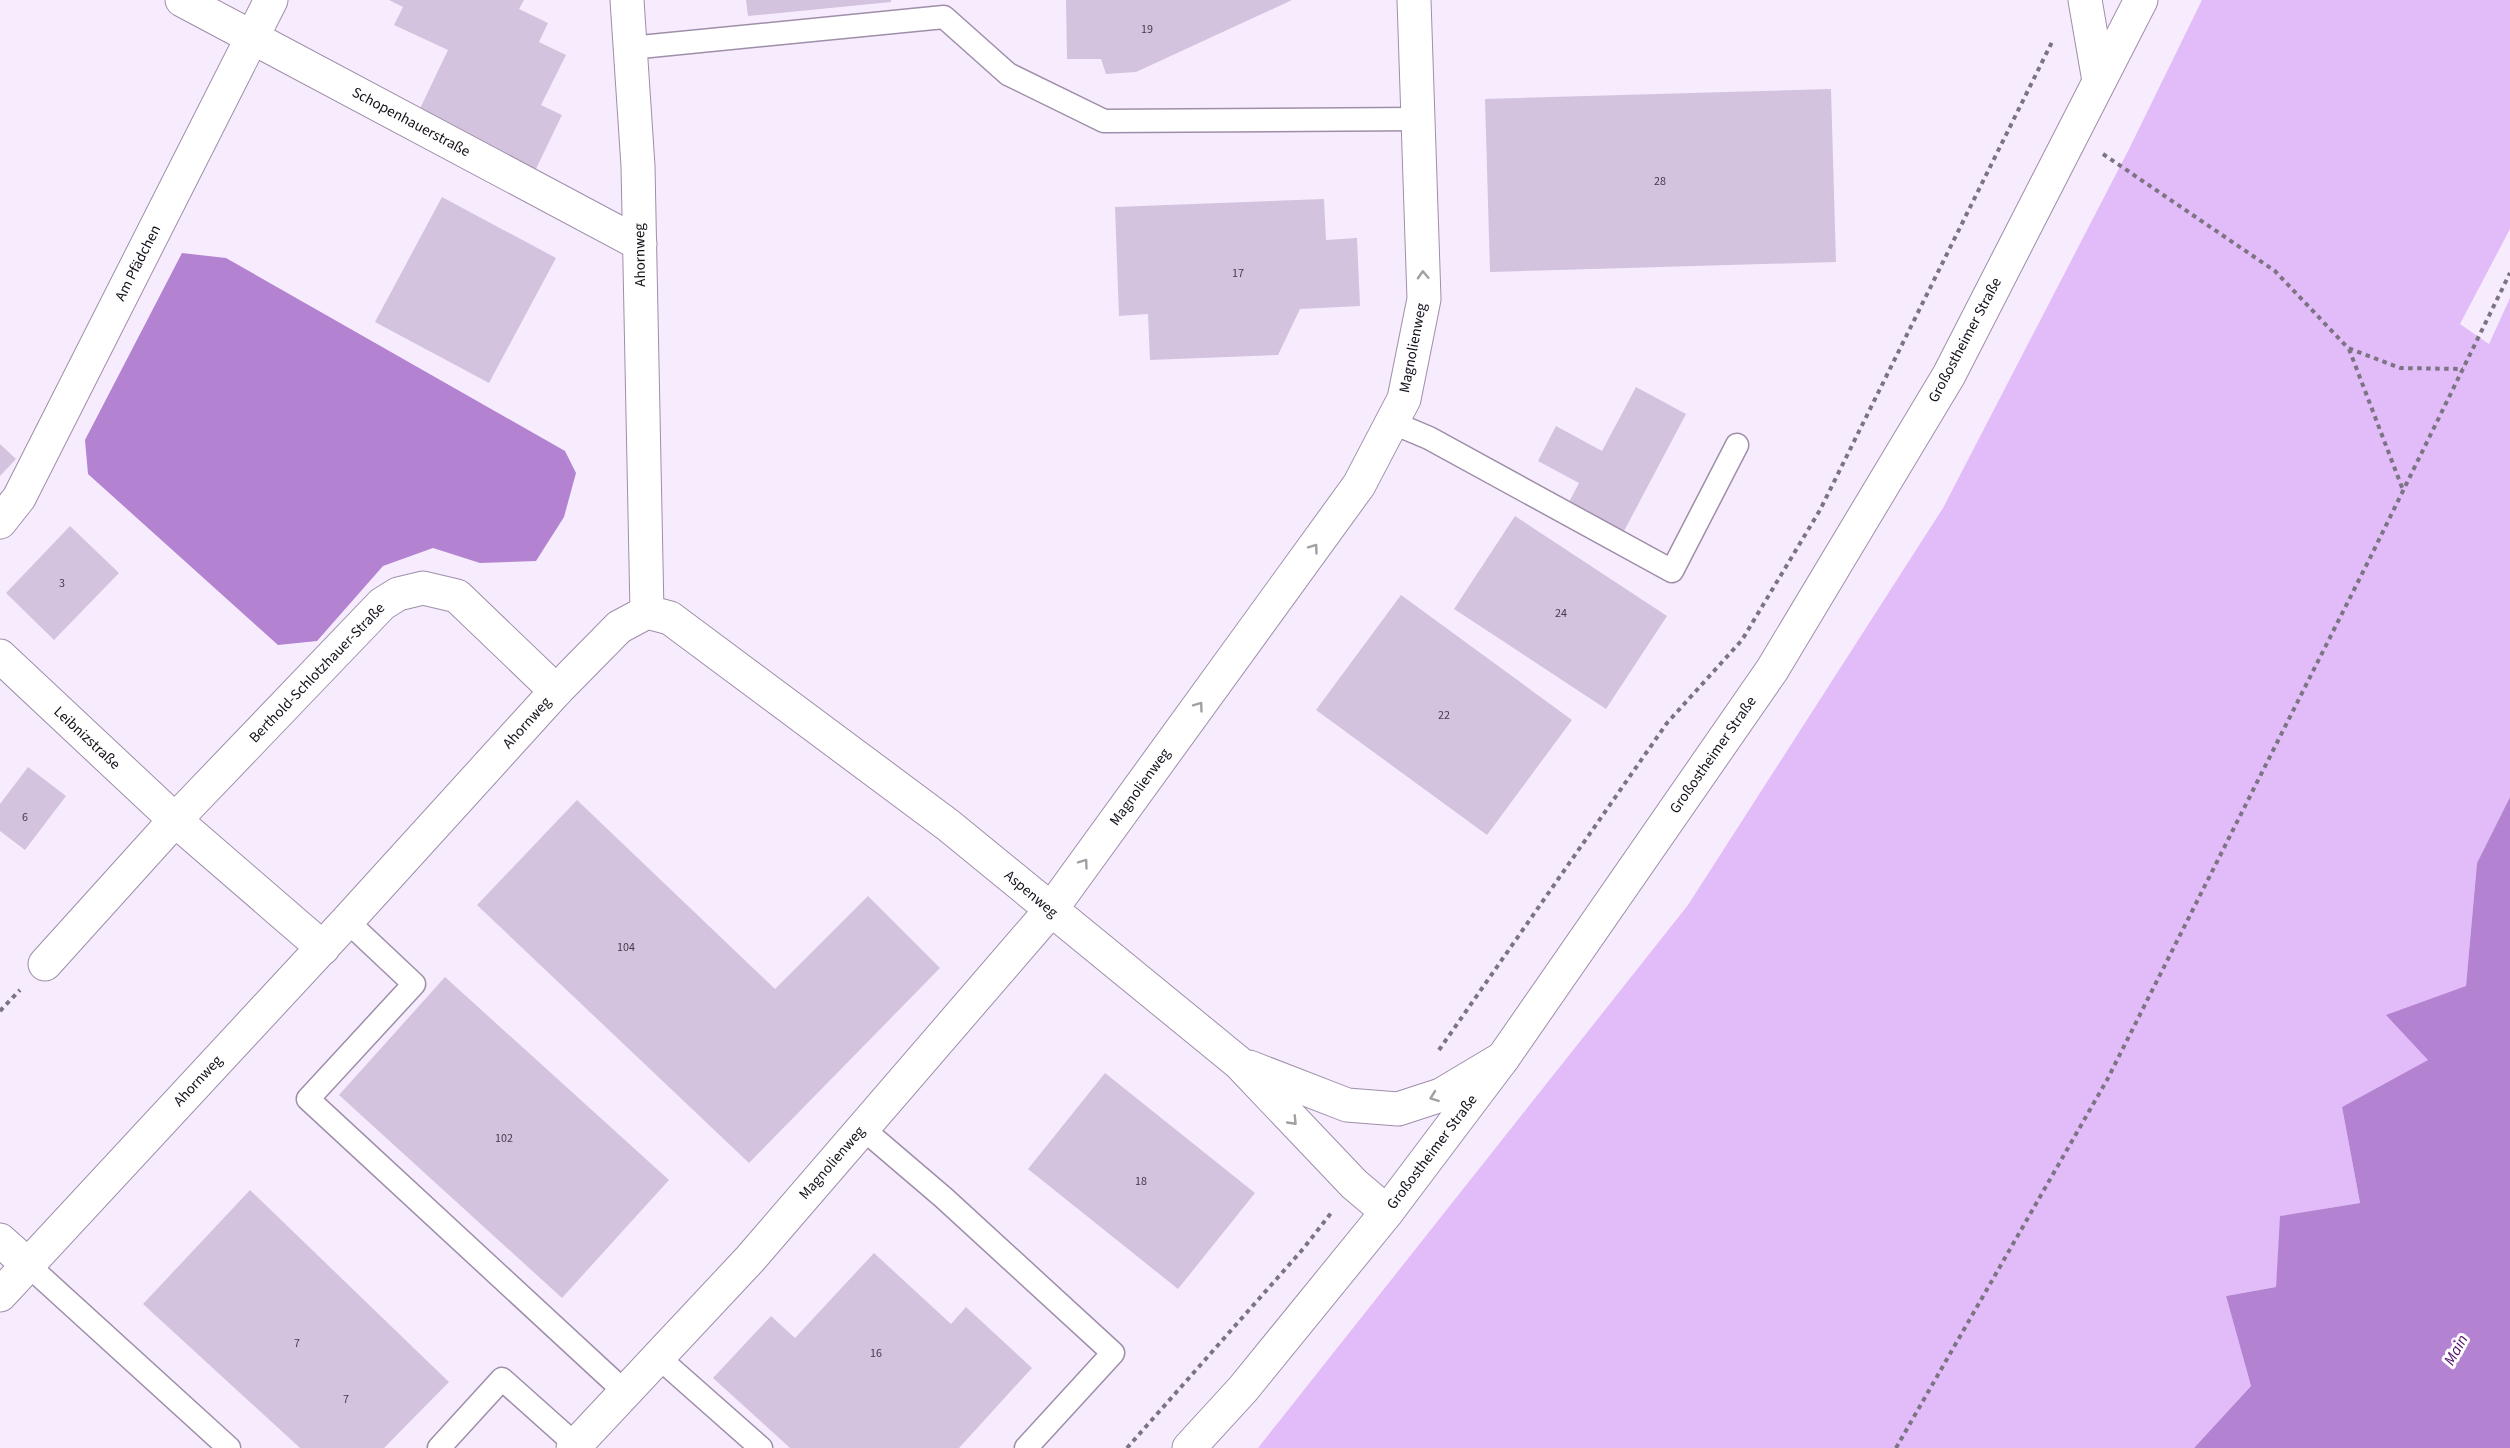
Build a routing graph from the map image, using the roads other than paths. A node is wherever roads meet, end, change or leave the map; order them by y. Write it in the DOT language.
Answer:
graph roads {
  1 [pos="182,0"];
  2 [pos="272,0"];
  3 [pos="627,0"];
  4 [pos="1414,0"];
  5 [pos="2085,0"];
  6 [pos="2140,0"];
  7 [pos="252,38"];
  8 [pos="630,48"];
  9 [pos="2099,81"];
  10 [pos="1418,119"];
  11 [pos="640,244"];
  12 [pos="1391,422"];
  13 [pos="1737,445"];
  14 [pos="0,522"];
  15 [pos="647,612"];
  16 [pos="0,656"];
  17 [pos="556,691"];
  18 [pos="175,820"];
  19 [pos="1050,911"];
  20 [pos="347,921"];
  21 [pos="323,948"];
  22 [pos="45,964"];
  23 [pos="1503,1058"];
  24 [pos="1239,1063"];
  25 [pos="862,1128"];
  26 [pos="1387,1212"];
  27 [pos="0,1240"];
  28 [pos="28,1265"];
  29 [pos="0,1295"];
  30 [pos="658,1357"];
  31 [pos="626,1392"];
  32 [pos="574,1447"];
  33 [pos="229,1448"];
  34 [pos="439,1448"];
  35 [pos="761,1448"];
  36 [pos="1026,1448"];
  37 [pos="1189,1448"];
  1 -- 7 [label="main road, Schopenhauerstraße"];
  2 -- 7 [label="main road, Am Pfädchen"];
  3 -- 8 [label="main road, Ahornweg"];
  4 -- 10 [label="main road, Magnolienweg"];
  5 -- 9 [label="main road"];
  6 -- 9 [label="main road, Großostheimer Straße"];
  7 -- 11 [label="main road, Schopenhauerstraße"];
  7 -- 14 [label="main road, Am Pfädchen"];
  8 -- 10 [label="lane"];
  8 -- 11 [label="main road, Ahornweg"];
  9 -- 23 [label="main road, Großostheimer Straße"];
  12 -- 10 [label="main road, Magnolienweg, one-way"];
  11 -- 15 [label="main road, Ahornweg"];
  12 -- 13 [label="lane"];
  19 -- 12 [label="main road, Magnolienweg, one-way"];
  15 -- 17 [label="main road, Ahornweg"];
  15 -- 19 [label="main road, Aspenweg"];
  16 -- 18 [label="main road, Leibnizstraße"];
  17 -- 18 [label="main road, Berthold-Schlotzhauer-Straße"];
  17 -- 20 [label="main road, Ahornweg"];
  18 -- 21 [label="main road, Leibnizstraße"];
  18 -- 22 [label="main road"];
  19 -- 24 [label="main road, Aspenweg"];
  19 -- 25 [label="main road, Magnolienweg"];
  20 -- 21 [label="main road, Ahornweg"];
  20 -- 31 [label="lane"];
  21 -- 28 [label="main road, Ahornweg"];
  23 -- 24 [label="main road, one-way"];
  23 -- 26 [label="main road, Großostheimer Straße"];
  24 -- 26 [label="main road, Aspenweg, one-way"];
  25 -- 30 [label="main road, Magnolienweg"];
  25 -- 36 [label="lane"];
  26 -- 37 [label="main road, Großostheimer Straße"];
  27 -- 28 [label="main road"];
  28 -- 29 [label="main road, Ahornweg"];
  28 -- 33 [label="lane"];
  30 -- 31 [label="main road, Magnolienweg"];
  30 -- 35 [label="lane"];
  31 -- 32 [label="main road, Magnolienweg"];
  32 -- 34 [label="lane"];
}
